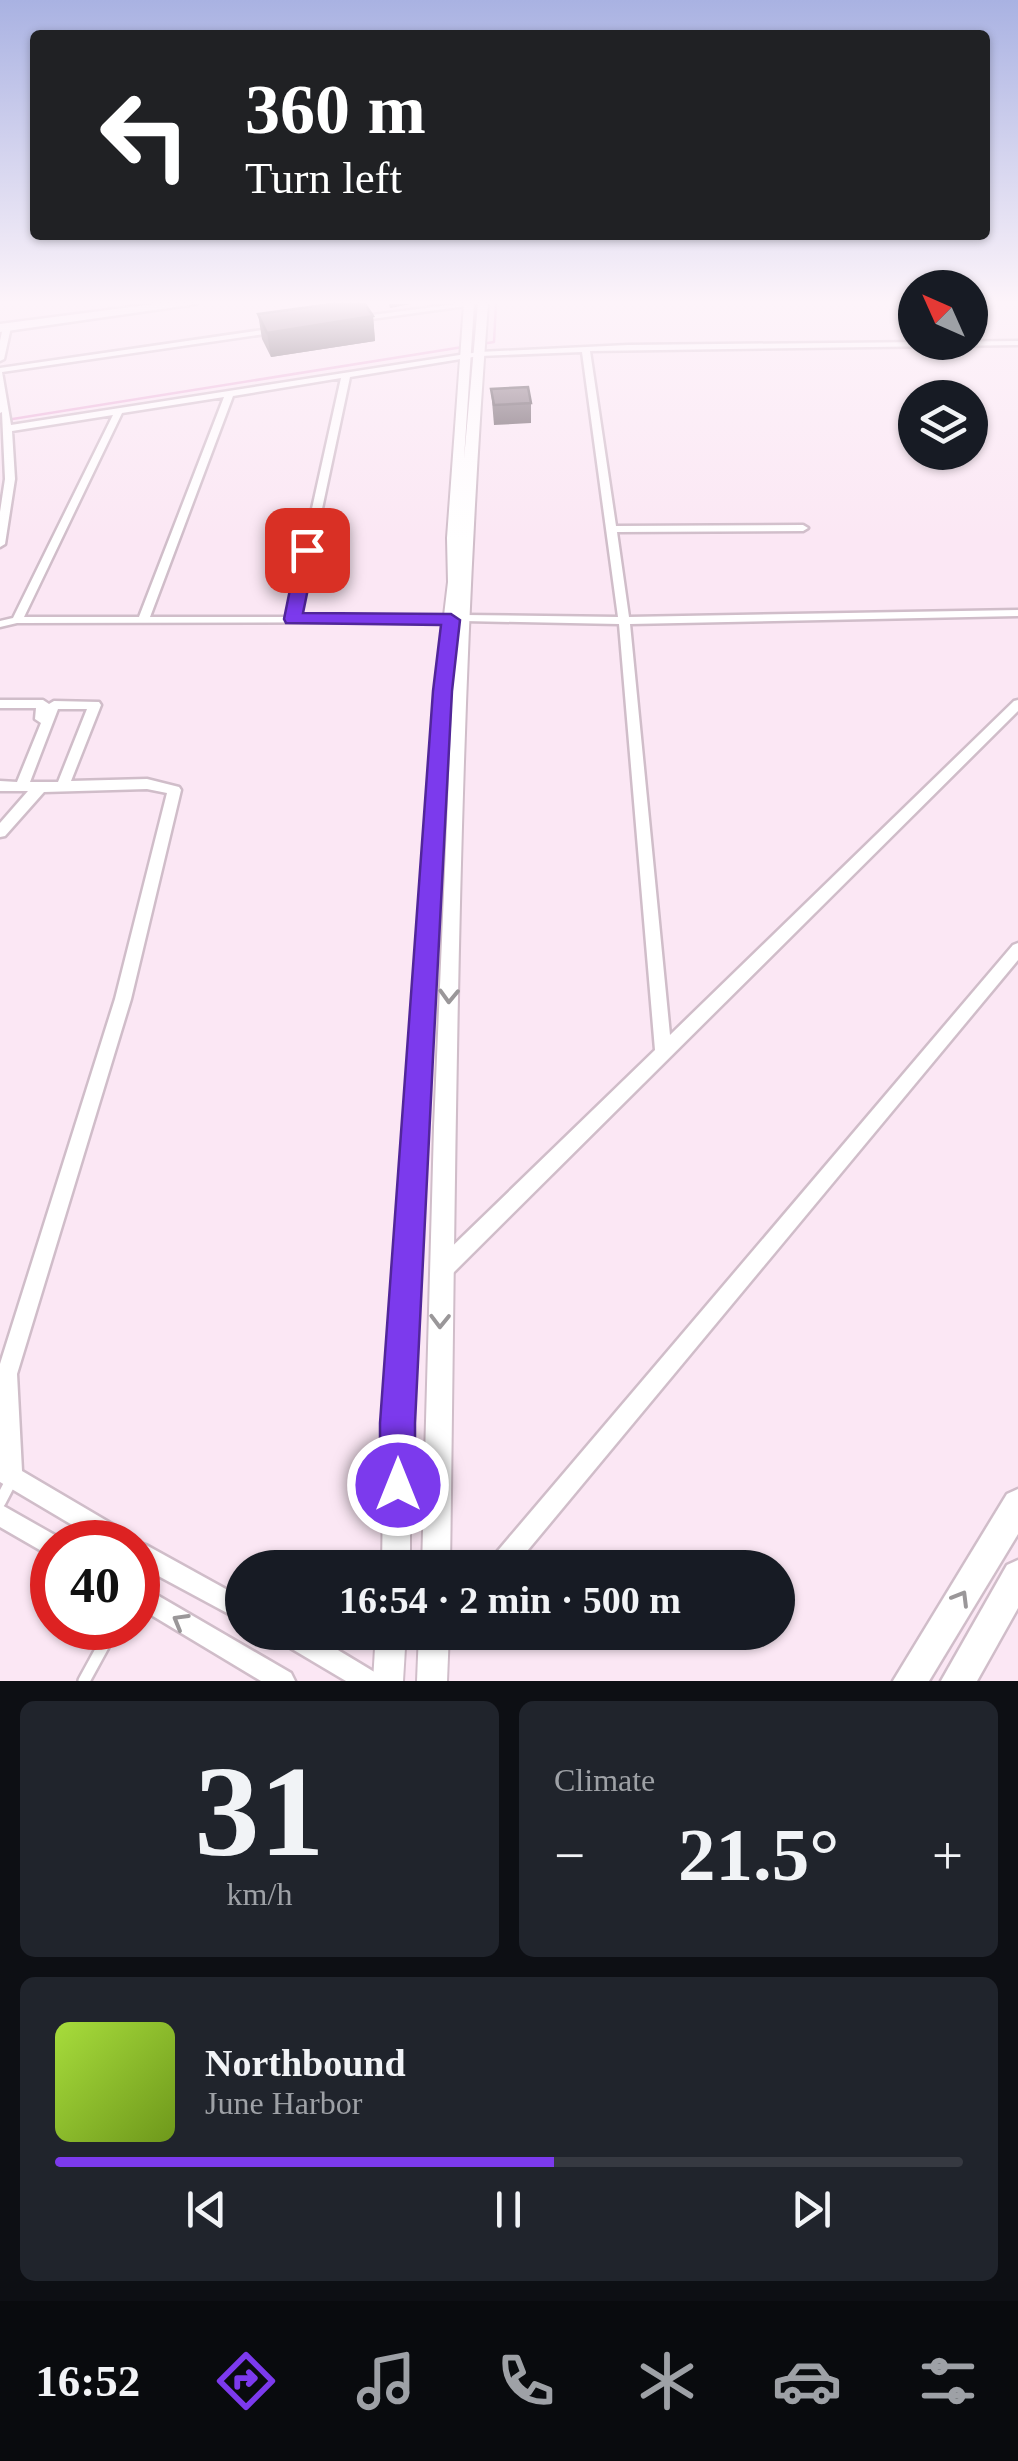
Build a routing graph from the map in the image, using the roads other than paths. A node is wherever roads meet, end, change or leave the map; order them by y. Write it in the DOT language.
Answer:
graph roads {
  1 [pos="1,382"];
  2 [pos="294,382"];
  3 [pos="344,382"];
  4 [pos="469,382"];
  5 [pos="590,382"];
  6 [pos="230,393"];
  7 [pos="3,410"];
  8 [pos="119,411"];
  9 [pos="6,429"];
  10 [pos="4,452"];
  11 [pos="5,469"];
  12 [pos="2,512"];
  13 [pos="803,528"];
  14 [pos="610,530"];
  15 [pos="0,544"];
  16 [pos="1018,612"];
  17 [pos="144,619"];
  18 [pos="293,619"];
  19 [pos="458,619"];
  20 [pos="18,620"];
  21 [pos="624,621"];
  22 [pos="0,624"];
  23 [pos="0,704"];
  24 [pos="1018,704"];
  25 [pos="11,786"];
  26 [pos="63,786"];
  27 [pos="40,787"];
  28 [pos="0,832"];
  29 [pos="1018,949"];
  30 [pos="663,1049"];
  31 [pos="441,1270"];
  32 [pos="408,1277"];
  33 [pos="6,1474"];
  34 [pos="0,1502"];
  35 [pos="1018,1505"];
  36 [pos="0,1515"];
  37 [pos="84,1520"];
  38 [pos="30,1533"];
  39 [pos="399,1550"];
  40 [pos="436,1550"];
  41 [pos="513,1550"];
  42 [pos="160,1564"];
  43 [pos="1015,1590"];
  44 [pos="225,1601"];
  45 [pos="160,1609"];
  46 [pos="101,1650"];
  47 [pos="315,1650"];
  48 [pos="390,1650"];
  49 [pos="433,1650"];
  50 [pos="85,1680"];
  51 [pos="284,1681"];
  52 [pos="368,1681"];
  53 [pos="388,1681"];
  54 [pos="432,1681"];
  55 [pos="910,1681"];
  56 [pos="958,1681"];
  1 -- 7 [label="street"];
  2 -- 6 [label="street"];
  3 -- 18 [label="street"];
  4 -- 19 [label="street"];
  5 -- 14 [label="street"];
  6 -- 8 [label="street"];
  6 -- 17 [label="street"];
  7 -- 9 [label="street"];
  8 -- 9 [label="street"];
  8 -- 20 [label="street"];
  9 -- 10 [label="street"];
  10 -- 11 [label="street"];
  11 -- 12 [label="street"];
  12 -- 15 [label="street"];
  13 -- 14 [label="street"];
  14 -- 21 [label="street"];
  16 -- 21 [label="street"];
  17 -- 18 [label="street"];
  17 -- 20 [label="street"];
  18 -- 19 [label="street"];
  19 -- 21 [label="street"];
  19 -- 31 [label="street, one-way"];
  19 -- 32 [label="street"];
  20 -- 22 [label="street"];
  21 -- 30 [label="street"];
  23 -- 25 [label="street"];
  24 -- 30 [label="street"];
  25 -- 26 [label="street"];
  25 -- 27 [label="street"];
  26 -- 27 [label="street"];
  26 -- 33 [label="street"];
  27 -- 28 [label="street"];
  29 -- 41 [label="street"];
  30 -- 31 [label="street"];
  31 -- 32 [label="street"];
  31 -- 40 [label="street, one-way"];
  32 -- 39 [label="street"];
  33 -- 34 [label="lane"];
  33 -- 37 [label="street"];
  55 -- 35 [label="main road, one-way"];
  36 -- 38 [label="street"];
  42 -- 44 [label="street"];
  43 -- 56 [label="main road"];
  51 -- 45 [label="street, one-way"];
  46 -- 50 [label="lane"];
  47 -- 52 [label="street"];
  48 -- 53 [label="street"];
  49 -- 54 [label="street"];
}
